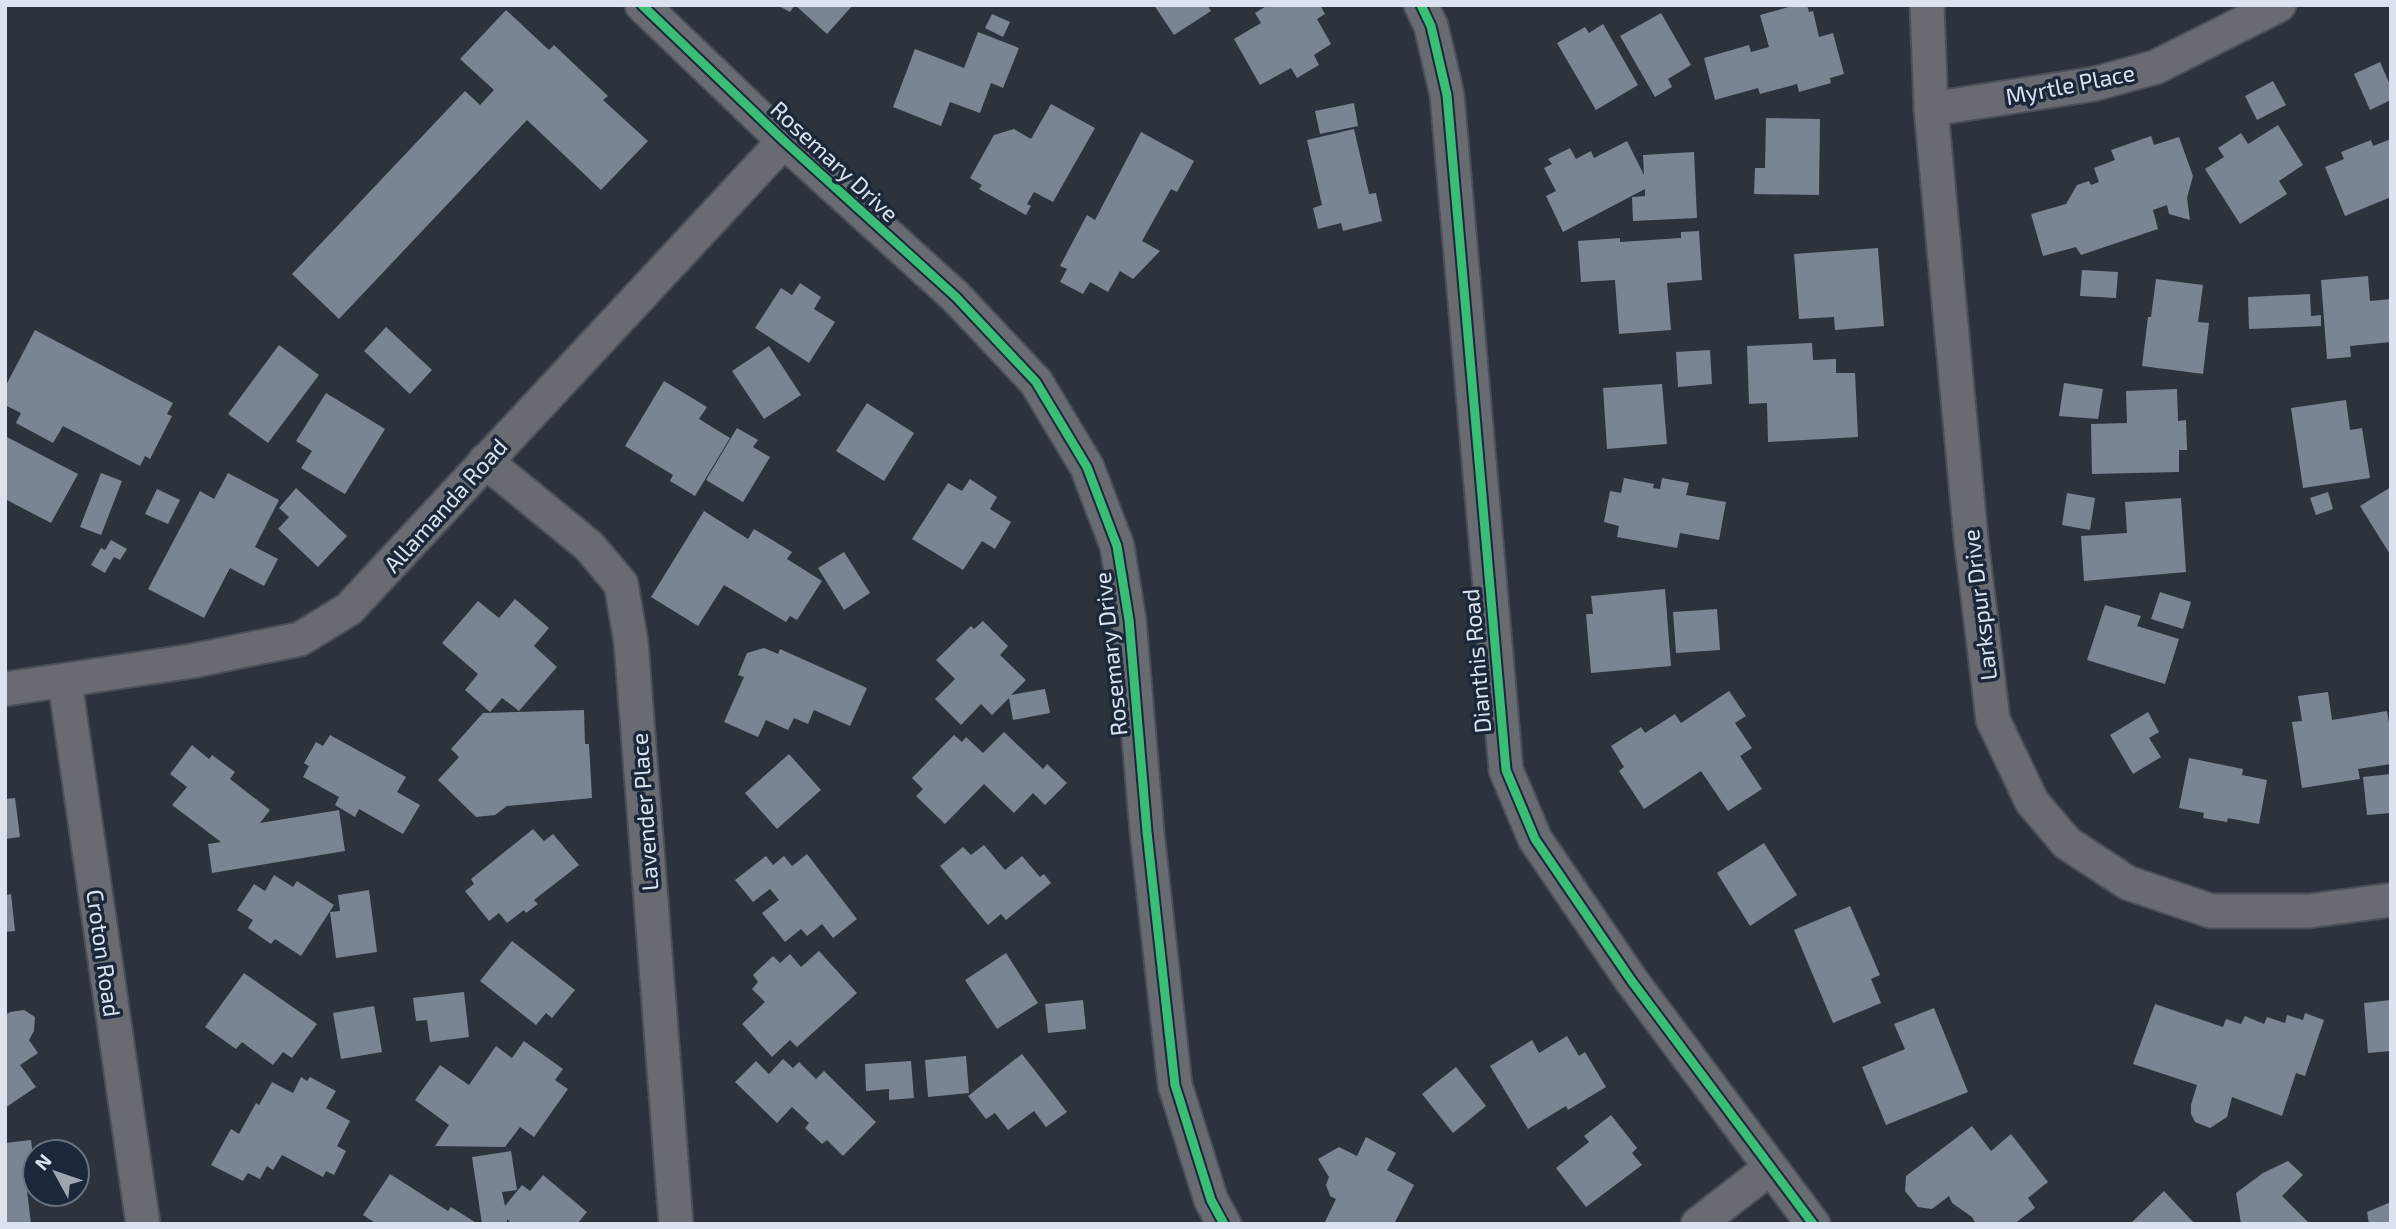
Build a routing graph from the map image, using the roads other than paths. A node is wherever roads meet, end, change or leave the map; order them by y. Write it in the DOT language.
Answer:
graph roads {
  1 [pos="642,5"];
  2 [pos="1421,5"];
  3 [pos="1927,5"];
  4 [pos="2279,5"];
  5 [pos="1931,109"];
  6 [pos="784,141"];
  7 [pos="485,461"];
  8 [pos="65,682"];
  9 [pos="5,689"];
  10 [pos="2391,900"];
  11 [pos="1770,1168"];
  12 [pos="144,1224"];
  13 [pos="676,1224"];
  14 [pos="1224,1224"];
  15 [pos="1698,1224"];
  16 [pos="1813,1224"];
  1 -- 6 [label="street, Rosemary Drive"];
  2 -- 11 [label="street, Dianthis Road"];
  3 -- 5 [label="street, Larkspur Drive"];
  4 -- 5 [label="street, Myrtle Place"];
  5 -- 10 [label="street, Larkspur Drive"];
  6 -- 7 [label="street, Allamanda Road"];
  6 -- 14 [label="street, Rosemary Drive"];
  7 -- 8 [label="street, Allamanda Road"];
  7 -- 13 [label="street, Lavender Place"];
  8 -- 9 [label="street, Allamanda Road"];
  8 -- 12 [label="street, Croton Road"];
  11 -- 15 [label="street"];
  11 -- 16 [label="street, Dianthis Road"];
}
